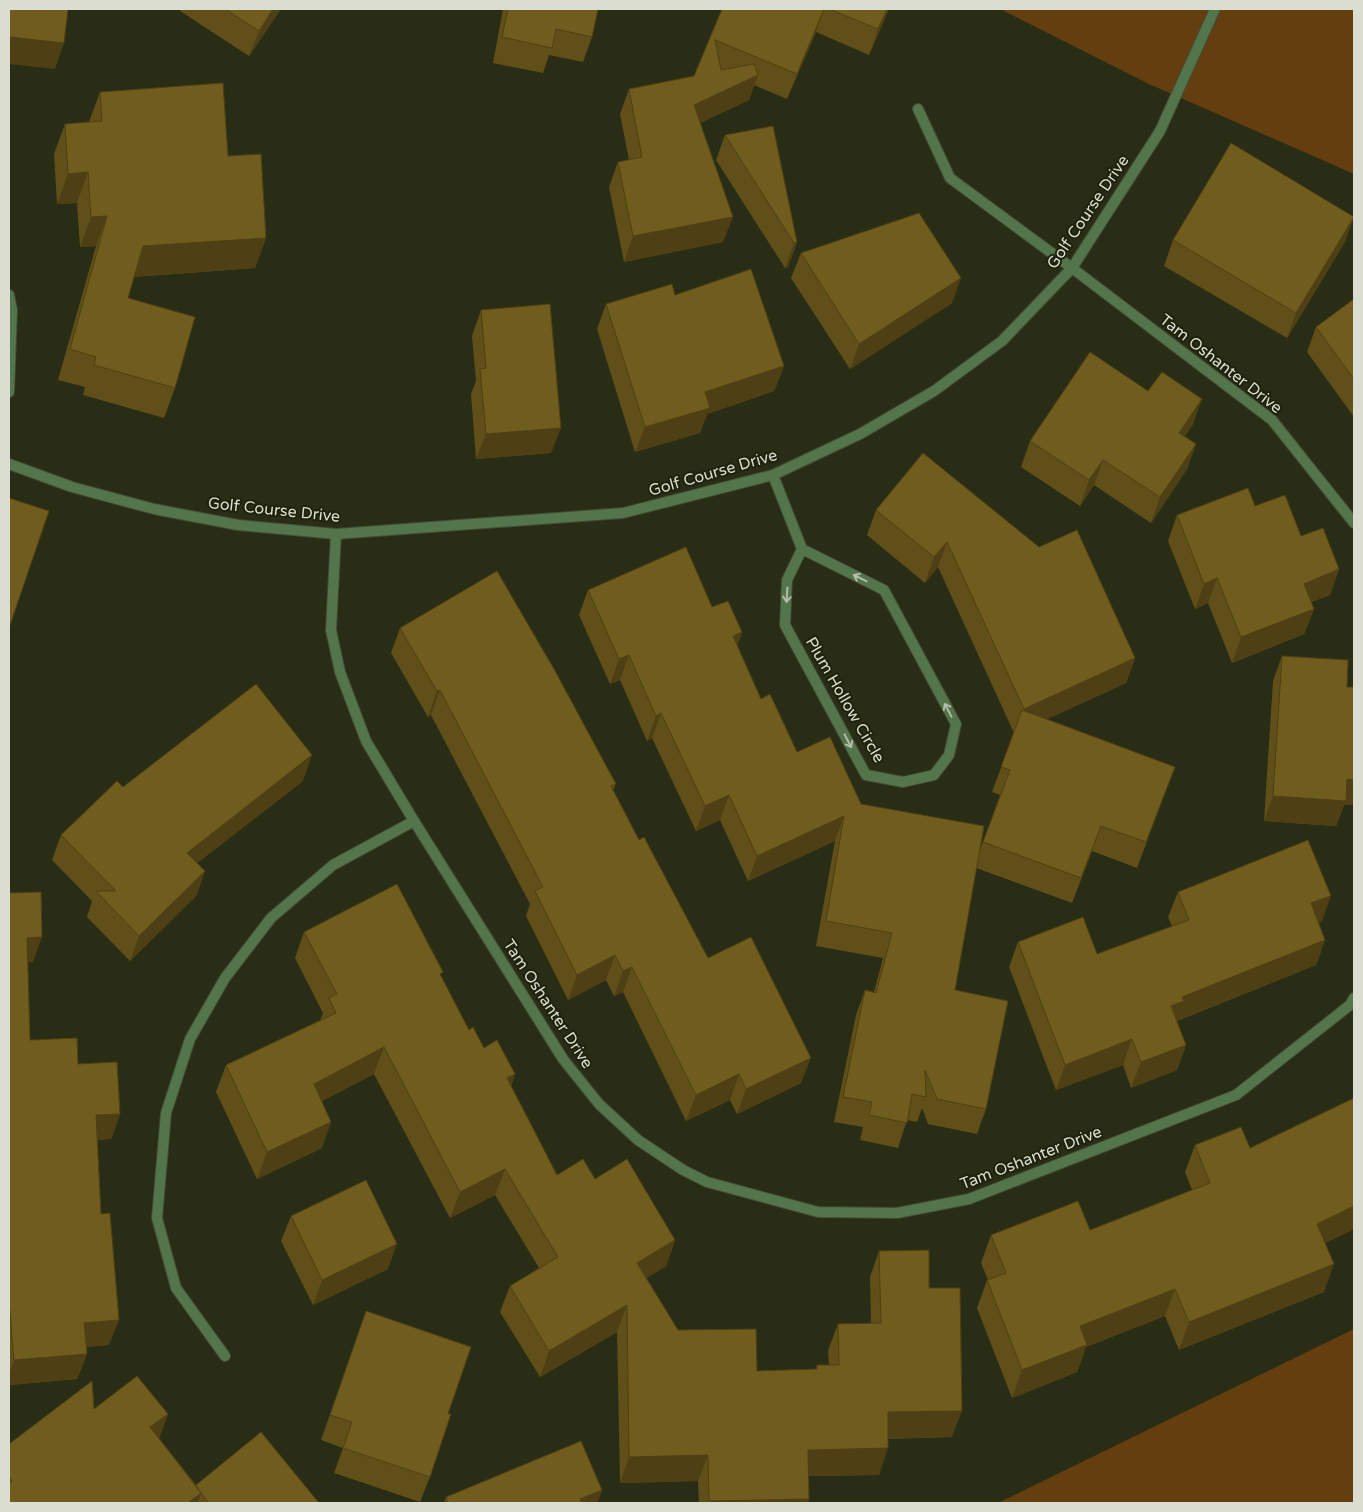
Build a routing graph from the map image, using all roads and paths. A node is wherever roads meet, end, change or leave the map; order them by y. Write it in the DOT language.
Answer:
graph roads {
  1 [pos="1215,9"];
  2 [pos="918,108"];
  3 [pos="1072,268"];
  4 [pos="9,295"];
  5 [pos="9,392"];
  6 [pos="9,464"];
  7 [pos="773,475"];
  8 [pos="1354,523"];
  9 [pos="336,534"];
  10 [pos="802,550"];
  11 [pos="414,820"];
  12 [pos="1354,998"];
  13 [pos="225,1356"];
  1 -- 3 [label="street, Golf Course Drive"];
  2 -- 3 [label="street, Tam Oshanter Drive"];
  3 -- 7 [label="street, Golf Course Drive"];
  3 -- 8 [label="street, Tam Oshanter Drive"];
  4 -- 5 [label="street"];
  6 -- 9 [label="street, Golf Course Drive"];
  7 -- 9 [label="street, Golf Course Drive"];
  7 -- 10 [label="street"];
  9 -- 11 [label="street, Tam Oshanter Drive"];
  10 -- 10 [label="street, Plum Hollow Circle, one-way"];
  11 -- 12 [label="street, Tam Oshanter Drive"];
  11 -- 13 [label="street"];
}
